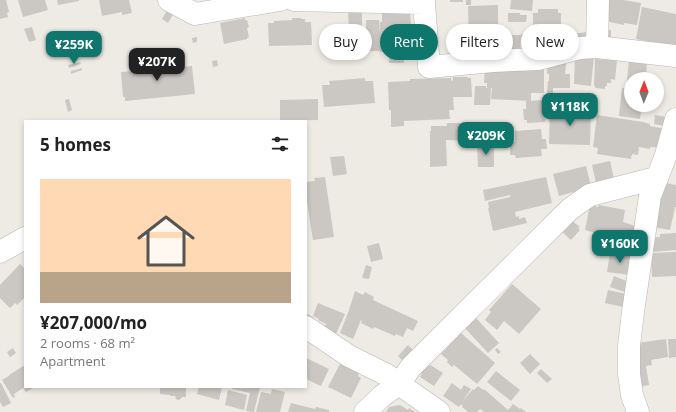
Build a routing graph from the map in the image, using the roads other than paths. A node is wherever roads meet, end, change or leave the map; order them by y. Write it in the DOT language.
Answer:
graph roads {
  1 [pos="169,0"];
  2 [pos="280,0"];
  3 [pos="294,0"];
  4 [pos="598,0"];
  5 [pos="597,47"];
  6 [pos="676,56"];
  7 [pos="676,119"];
  8 [pos="656,178"];
  9 [pos="24,239"];
  10 [pos="0,252"];
  11 [pos="307,328"];
  12 [pos="399,384"];
  13 [pos="365,412"];
  14 [pos="439,412"];
  15 [pos="638,412"];
  1 -- 2 [label="street"];
  3 -- 5 [label="street"];
  4 -- 5 [label="street"];
  5 -- 6 [label="street"];
  7 -- 8 [label="street"];
  8 -- 12 [label="street"];
  8 -- 15 [label="street"];
  9 -- 10 [label="street"];
  11 -- 12 [label="street"];
  12 -- 13 [label="street"];
  12 -- 14 [label="street"];
}
